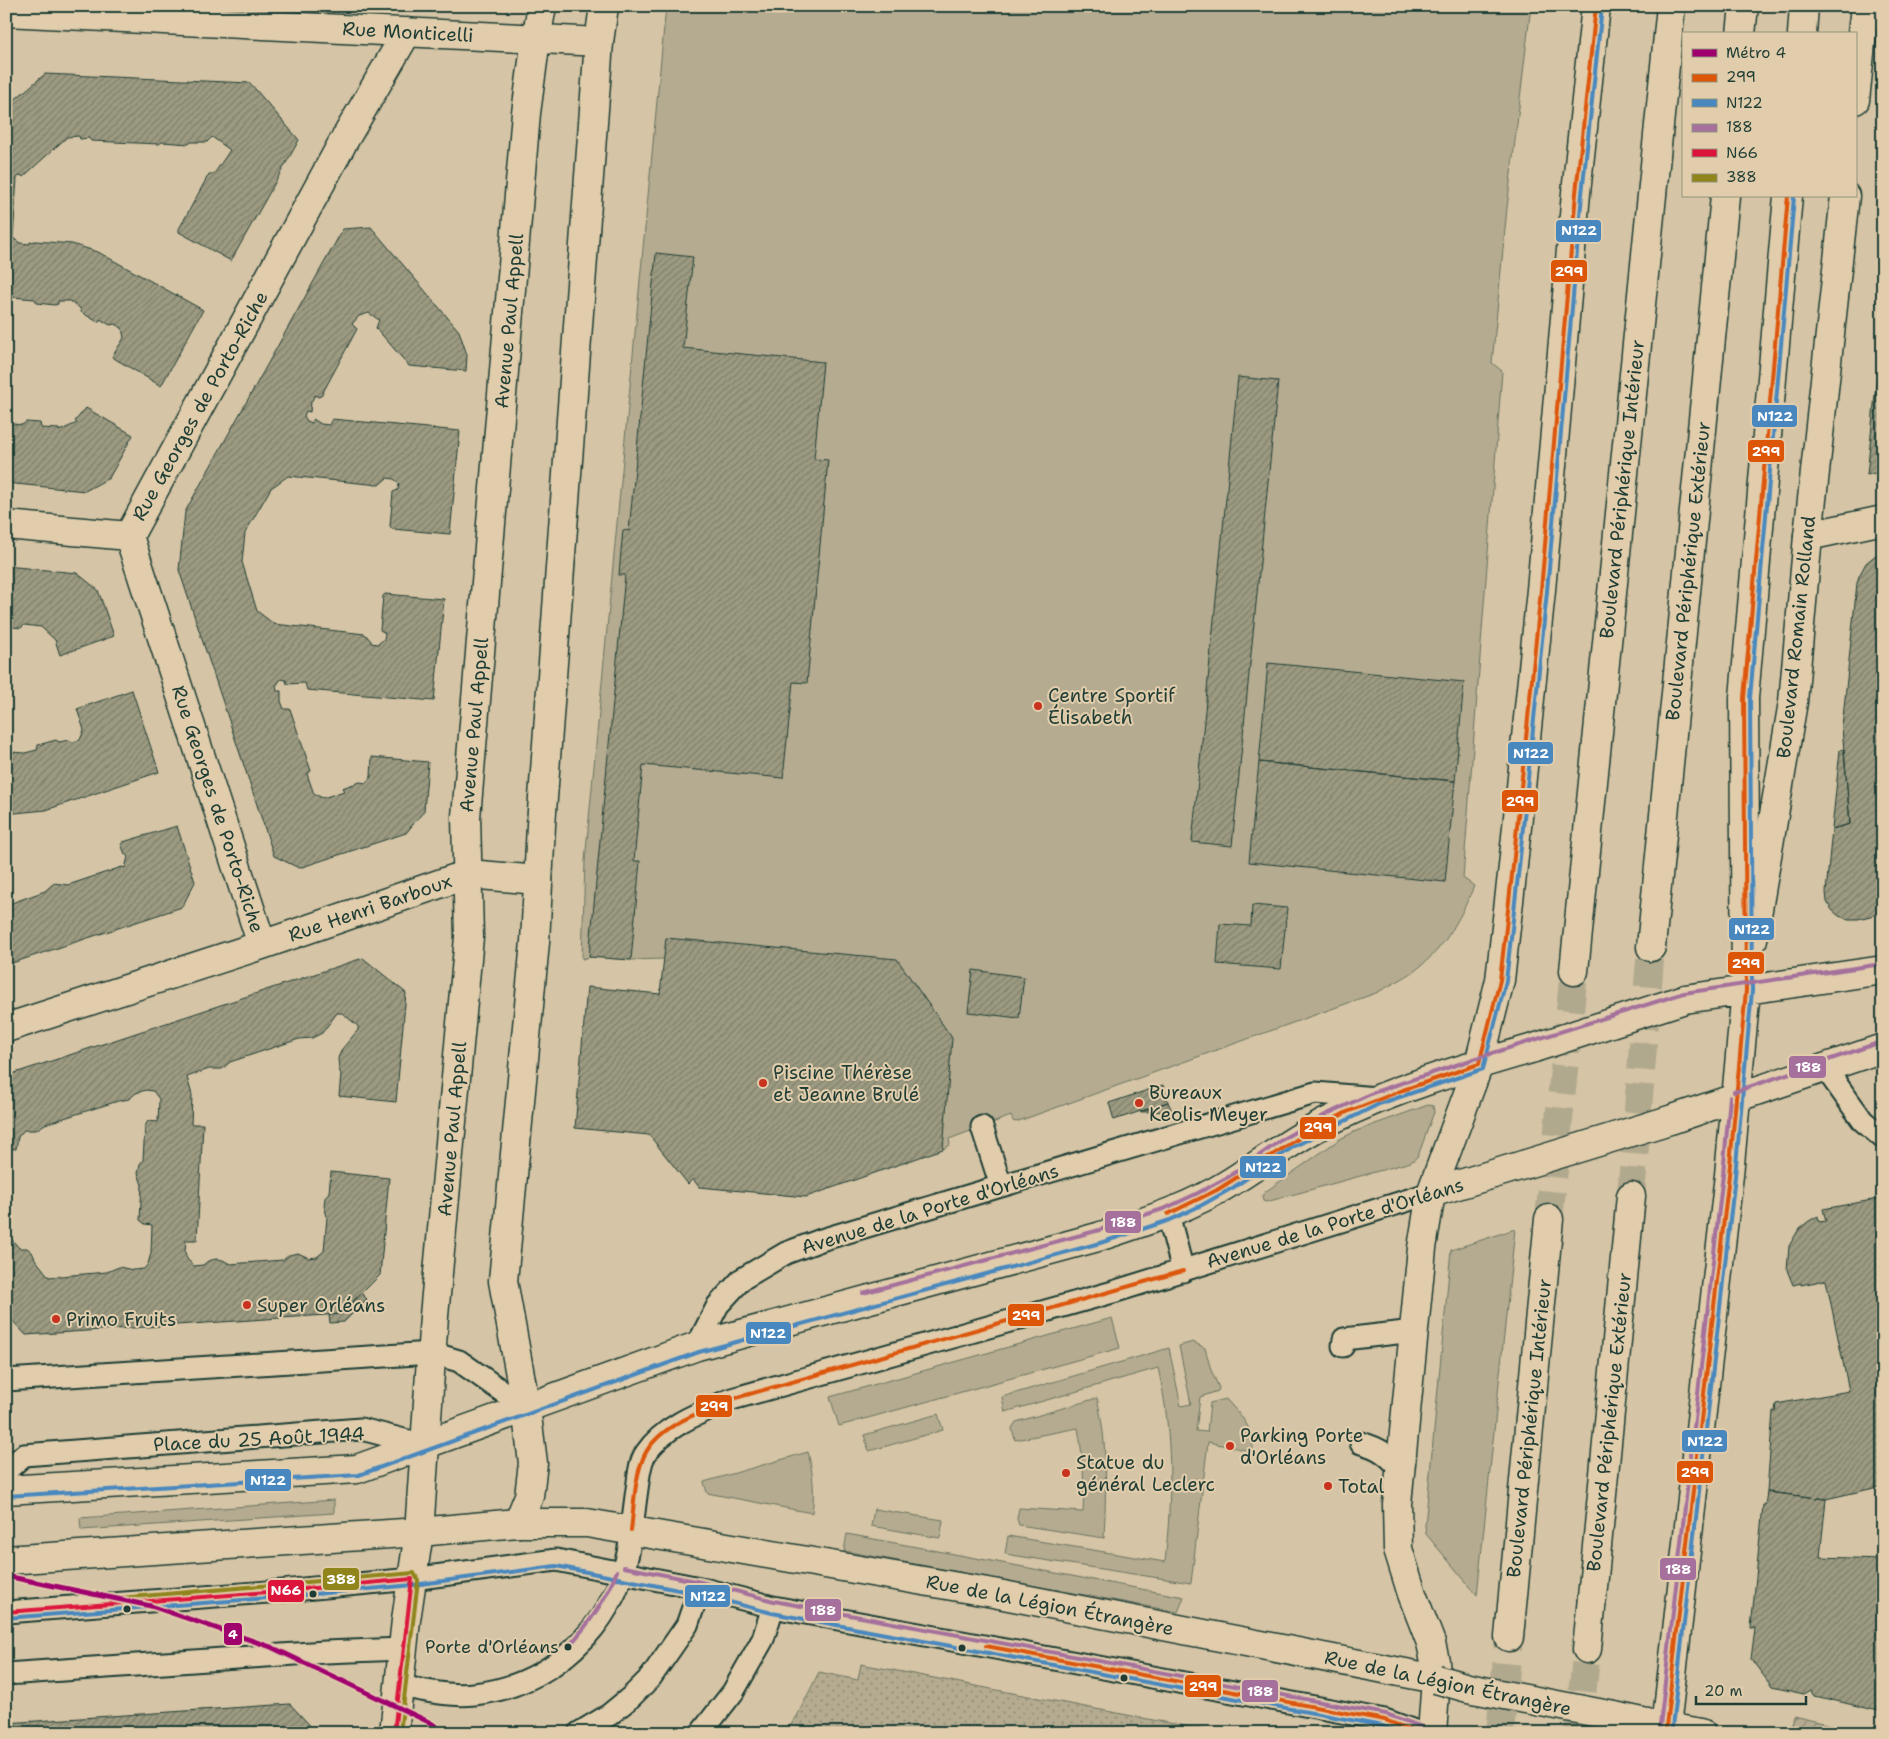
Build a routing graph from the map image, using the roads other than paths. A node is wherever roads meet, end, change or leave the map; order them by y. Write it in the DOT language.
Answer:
graph roads {
  1 [pos="542,6"];
  2 [pos="604,6"];
  3 [pos="1596,6"];
  4 [pos="1652,6"];
  5 [pos="1671,6"];
  6 [pos="1744,6"];
  7 [pos="1804,6"];
  8 [pos="1866,6"];
  9 [pos="6,12"];
  10 [pos="407,32"];
  11 [pos="1741,32"];
  12 [pos="1802,32"];
  13 [pos="536,39"];
  14 [pos="600,42"];
  15 [pos="1856,91"];
  16 [pos="1653,176"];
  17 [pos="1725,198"];
  18 [pos="1788,198"];
  19 [pos="1845,198"];
  20 [pos="1883,520"];
  21 [pos="6,525"];
  22 [pos="129,536"];
  23 [pos="1808,536"];
  24 [pos="468,874"];
  25 [pos="538,880"];
  26 [pos="262,945"];
  27 [pos="1651,946"];
  28 [pos="1883,970"];
  29 [pos="1574,971"];
  30 [pos="1746,990"];
  31 [pos="6,1028"];
  32 [pos="1883,1048"];
  33 [pos="1479,1064"];
  34 [pos="1825,1068"];
  35 [pos="1377,1098"];
  36 [pos="1736,1098"];
  37 [pos="982,1127"];
  38 [pos="1883,1138"];
  39 [pos="1001,1186"];
  40 [pos="1431,1193"];
  41 [pos="1631,1196"];
  42 [pos="1168,1214"];
  43 [pos="1549,1219"];
  44 [pos="1183,1271"];
  45 [pos="1414,1331"];
  46 [pos="697,1346"];
  47 [pos="1343,1346"];
  48 [pos="432,1352"];
  49 [pos="9,1384"];
  50 [pos="526,1408"];
  51 [pos="1361,1443"];
  52 [pos="424,1445"];
  53 [pos="1400,1469"];
  54 [pos="6,1471"];
  55 [pos="6,1490"];
  56 [pos="518,1523"];
  57 [pos="631,1530"];
  58 [pos="419,1532"];
  59 [pos="6,1560"];
  60 [pos="623,1573"];
  61 [pos="412,1579"];
  62 [pos="700,1588"];
  63 [pos="773,1607"];
  64 [pos="6,1612"];
  65 [pos="1509,1637"];
  66 [pos="1586,1648"];
  67 [pos="403,1649"];
  68 [pos="6,1674"];
  69 [pos="1436,1679"];
  70 [pos="399,1686"];
  71 [pos="1664,1731"];
  72 [pos="394,1733"];
  73 [pos="579,1733"];
  74 [pos="701,1733"];
  75 [pos="1420,1733"];
  76 [pos="1432,1733"];
  77 [pos="1701,1733"];
  1 -- 13 [label="main road, Avenue Paul Appell"];
  2 -- 14 [label="main road"];
  3 -- 33 [label="main road"];
  4 -- 16 [label="main road"];
  5 -- 16 [label="main road, Boulevard Périphérique Intérieur"];
  6 -- 11 [label="main road"];
  7 -- 12 [label="main road"];
  8 -- 15 [label="main road"];
  9 -- 10 [label="main road, Rue Monticelli"];
  10 -- 13 [label="main road, Rue Monticelli"];
  10 -- 22 [label="main road, Rue Georges de Porto-Riche"];
  13 -- 14 [label="main road, Rue Monticelli"];
  13 -- 24 [label="main road, Avenue Paul Appell"];
  14 -- 25 [label="main road"];
  16 -- 29 [label="main road, Boulevard Périphérique Intérieur"];
  17 -- 27 [label="main road, Boulevard Périphérique Extérieur"];
  18 -- 30 [label="main road"];
  19 -- 23 [label="main road, Boulevard Romain Rolland"];
  20 -- 23 [label="main road"];
  21 -- 22 [label="main road"];
  22 -- 26 [label="main road, Rue Georges de Porto-Riche"];
  23 -- 30 [label="main road, Boulevard Romain Rolland"];
  24 -- 25 [label="main road, Rue Henri Barboux"];
  24 -- 26 [label="main road, Rue Henri Barboux"];
  24 -- 48 [label="main road, Avenue Paul Appell"];
  25 -- 50 [label="main road"];
  26 -- 31 [label="main road, Rue Henri Barboux"];
  28 -- 30 [label="main road, Avenue de la Porte d'Orléans"];
  30 -- 33 [label="main road, Avenue de la Porte d'Orléans, bridge"];
  30 -- 36 [label="main road, Boulevard Romain Rolland"];
  32 -- 34 [label="main road, Avenue de la Porte d'Orléans"];
  33 -- 35 [label="main road, Avenue de la Porte d'Orléans"];
  33 -- 40 [label="main road"];
  34 -- 36 [label="main road, Avenue de la Porte d'Orléans"];
  34 -- 38 [label="lane"];
  35 -- 39 [label="lane, Avenue de la Porte d'Orléans"];
  35 -- 42 [label="main road, Avenue de la Porte d'Orléans"];
  36 -- 40 [label="main road, Avenue de la Porte d'Orléans, bridge"];
  36 -- 71 [label="main road, Boulevard Romain Rolland"];
  37 -- 39 [label="lane"];
  39 -- 46 [label="lane, Avenue de la Porte d'Orléans"];
  40 -- 44 [label="lane, Avenue de la Porte d'Orléans"];
  40 -- 45 [label="main road"];
  41 -- 66 [label="main road, Boulevard Périphérique Extérieur"];
  42 -- 44 [label="lane"];
  42 -- 46 [label="main road, Avenue de la Porte d'Orléans"];
  43 -- 65 [label="main road, Boulevard Périphérique Intérieur"];
  44 -- 57 [label="lane, Avenue de la Porte d'Orléans"];
  45 -- 47 [label="lane"];
  45 -- 53 [label="main road"];
  46 -- 50 [label="main road, Avenue de la Porte d'Orléans"];
  48 -- 49 [label="lane"];
  48 -- 50 [label="lane"];
  48 -- 52 [label="main road, Avenue Paul Appell"];
  50 -- 52 [label="main road, Avenue de la Porte d'Orléans"];
  50 -- 56 [label="main road"];
  51 -- 53 [label="lane"];
  52 -- 54 [label="lane, Place du 25 Août 1944"];
  52 -- 55 [label="main road, Place du 25 Août 1944"];
  52 -- 58 [label="main road, Avenue Paul Appell"];
  53 -- 69 [label="main road"];
  56 -- 57 [label="main road, Rue de la Légion Étrangère"];
  56 -- 58 [label="main road, Rue de la Légion Étrangère"];
  57 -- 60 [label="lane, Avenue de la Porte d'Orléans"];
  57 -- 69 [label="main road, Rue de la Légion Étrangère"];
  58 -- 59 [label="main road"];
  58 -- 61 [label="main road, Avenue Paul Appell"];
  60 -- 61 [label="lane"];
  60 -- 62 [label="lane"];
  60 -- 70 [label="lane, Avenue de la Porte d'Orléans"];
  61 -- 64 [label="lane"];
  61 -- 67 [label="main road, Avenue Paul Appell"];
  62 -- 63 [label="lane"];
  62 -- 73 [label="lane"];
  63 -- 74 [label="lane"];
  63 -- 75 [label="lane"];
  67 -- 68 [label="lane"];
  67 -- 70 [label="main road, Avenue Paul Appell"];
  69 -- 71 [label="main road, Rue de la Légion Étrangère, bridge"];
  69 -- 76 [label="main road"];
  70 -- 72 [label="main road, Avenue Paul Appell"];
  71 -- 77 [label="main road, Rue de la Légion Étrangère"];
}
